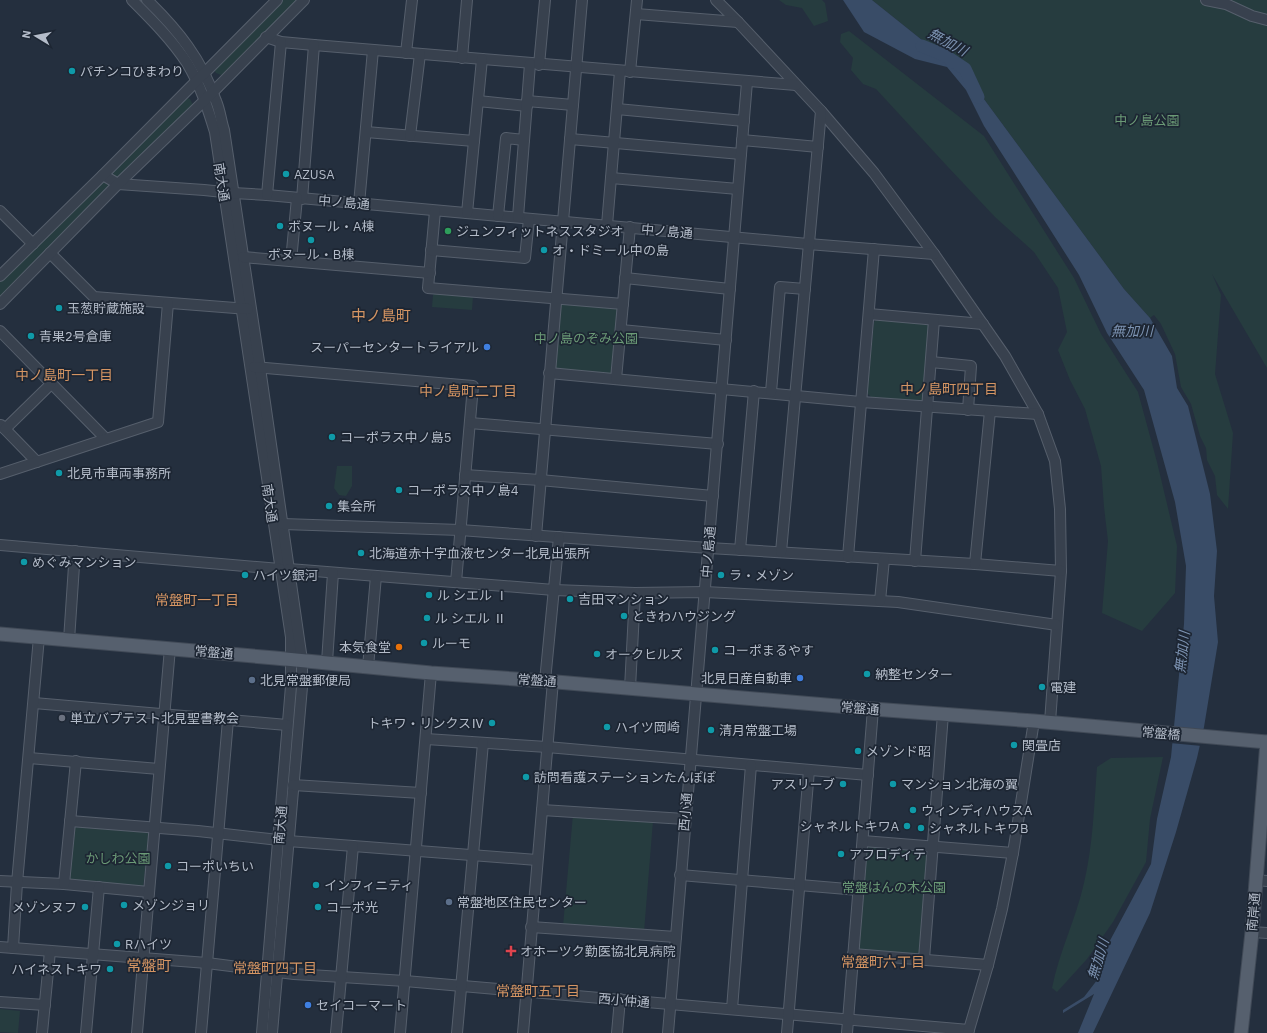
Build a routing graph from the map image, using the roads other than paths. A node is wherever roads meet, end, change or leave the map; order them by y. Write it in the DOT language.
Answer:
graph roads {
  1 [pos="132,0"];
  2 [pos="147,0"];
  3 [pos="277,0"];
  4 [pos="304,0"];
  5 [pos="412,0"];
  6 [pos="467,0"];
  7 [pos="545,0"];
  8 [pos="582,0"];
  9 [pos="637,0"];
  10 [pos="716,0"];
  11 [pos="1206,0"];
  12 [pos="636,14"];
  13 [pos="1267,20"];
  14 [pos="738,22"];
  15 [pos="266,37"];
  16 [pos="281,42"];
  17 [pos="314,45"];
  18 [pos="373,50"];
  19 [pos="406,53"];
  20 [pos="420,54"];
  21 [pos="462,58"];
  22 [pos="482,59"];
  23 [pos="534,64"];
  24 [pos="576,67"];
  25 [pos="625,71"];
  26 [pos="204,73"];
  27 [pos="196,81"];
  28 [pos="747,82"];
  29 [pos="796,85"];
  30 [pos="213,92"];
  31 [pos="204,101"];
  32 [pos="478,101"];
  33 [pos="527,104"];
  34 [pos="573,105"];
  35 [pos="617,109"];
  36 [pos="821,112"];
  37 [pos="744,121"];
  38 [pos="366,132"];
  39 [pos="410,136"];
  40 [pos="570,139"];
  41 [pos="524,140"];
  42 [pos="742,140"];
  43 [pos="474,141"];
  44 [pos="614,143"];
  45 [pos="818,147"];
  46 [pos="741,154"];
  47 [pos="103,175"];
  48 [pos="611,178"];
  49 [pos="118,184"];
  50 [pos="738,189"];
  51 [pos="228,193"];
  52 [pos="267,195"];
  53 [pos="299,198"];
  54 [pos="359,204"];
  55 [pos="0,211"];
  56 [pos="435,211"];
  57 [pos="467,213"];
  58 [pos="498,216"];
  59 [pos="518,217"];
  60 [pos="529,219"];
  61 [pos="563,222"];
  62 [pos="607,225"];
  63 [pos="630,227"];
  64 [pos="734,237"];
  65 [pos="33,244"];
  66 [pos="808,244"];
  67 [pos="874,249"];
  68 [pos="431,250"];
  69 [pos="50,253"];
  70 [pos="934,254"];
  71 [pos="244,257"];
  72 [pos="291,261"];
  73 [pos="430,272"];
  74 [pos="0,276"];
  75 [pos="625,278"];
  76 [pos="730,289"];
  77 [pos="804,289"];
  78 [pos="555,297"];
  79 [pos="168,303"];
  80 [pos="0,304"];
  81 [pos="623,304"];
  82 [pos="246,309"];
  83 [pos="869,314"];
  84 [pos="934,320"];
  85 [pos="983,324"];
  86 [pos="621,330"];
  87 [pos="0,331"];
  88 [pos="726,340"];
  89 [pos="931,362"];
  90 [pos="255,368"];
  91 [pos="549,373"];
  92 [pos="616,379"];
  93 [pos="51,384"];
  94 [pos="722,388"];
  95 [pos="754,391"];
  96 [pos="771,392"];
  97 [pos="795,394"];
  98 [pos="861,402"];
  99 [pos="927,407"];
  100 [pos="968,410"];
  101 [pos="990,411"];
  102 [pos="1038,414"];
  103 [pos="470,423"];
  104 [pos="2,427"];
  105 [pos="545,429"];
  106 [pos="106,439"];
  107 [pos="718,444"];
  108 [pos="37,462"];
  109 [pos="0,474"];
  110 [pos="465,475"];
  111 [pos="540,480"];
  112 [pos="713,496"];
  113 [pos="283,524"];
  114 [pos="460,530"];
  115 [pos="536,536"];
  116 [pos="559,537"];
  117 [pos="0,545"];
  118 [pos="709,548"];
  119 [pos="740,550"];
  120 [pos="75,551"];
  121 [pos="781,552"];
  122 [pos="848,557"];
  123 [pos="884,559"];
  124 [pos="915,561"];
  125 [pos="976,564"];
  126 [pos="285,569"];
  127 [pos="1061,571"];
  128 [pos="333,573"];
  129 [pos="376,576"];
  130 [pos="456,582"];
  131 [pos="554,590"];
  132 [pos="705,592"];
  133 [pos="635,594"];
  134 [pos="880,601"];
  135 [pos="1057,625"];
  136 [pos="0,634"];
  137 [pos="39,637"];
  138 [pos="69,640"];
  139 [pos="170,648"];
  140 [pos="296,660"];
  141 [pos="327,662"];
  142 [pos="368,666"];
  143 [pos="432,673"];
  144 [pos="549,681"];
  145 [pos="630,688"];
  146 [pos="696,694"];
  147 [pos="34,703"];
  148 [pos="873,709"];
  149 [pos="164,714"];
  150 [pos="943,714"];
  151 [pos="228,720"];
  152 [pos="1034,721"];
  153 [pos="1050,722"];
  154 [pos="287,725"];
  155 [pos="1074,725"];
  156 [pos="426,739"];
  157 [pos="1267,742"];
  158 [pos="483,743"];
  159 [pos="547,747"];
  160 [pos="29,758"];
  161 [pos="690,760"];
  162 [pos="76,761"];
  163 [pos="751,765"];
  164 [pos="159,769"];
  165 [pos="809,770"];
  166 [pos="868,775"];
  167 [pos="293,785"];
  168 [pos="421,794"];
  169 [pos="542,810"];
  170 [pos="685,820"];
  171 [pos="70,821"];
  172 [pos="155,827"];
  173 [pos="219,833"];
  174 [pos="284,841"];
  175 [pos="863,841"];
  176 [pos="352,846"];
  177 [pos="933,847"];
  178 [pos="416,851"];
  179 [pos="1013,853"];
  180 [pos="473,855"];
  181 [pos="537,860"];
  182 [pos="680,875"];
  183 [pos="742,880"];
  184 [pos="1262,881"];
  185 [pos="0,882"];
  186 [pos="18,883"];
  187 [pos="64,884"];
  188 [pos="799,884"];
  189 [pos="99,887"];
  190 [pos="859,890"];
  191 [pos="149,892"];
  192 [pos="531,927"];
  193 [pos="1252,932"];
  194 [pos="1267,933"];
  195 [pos="676,937"];
  196 [pos="0,947"];
  197 [pos="13,948"];
  198 [pos="50,951"];
  199 [pos="92,954"];
  200 [pos="853,954"];
  201 [pos="143,959"];
  202 [pos="924,959"];
  203 [pos="207,963"];
  204 [pos="988,965"];
  205 [pos="268,970"];
  206 [pos="278,972"];
  207 [pos="342,978"];
  208 [pos="404,981"];
  209 [pos="461,986"];
  210 [pos="526,992"];
  211 [pos="620,999"];
  212 [pos="0,1002"];
  213 [pos="670,1004"];
  214 [pos="45,1005"];
  215 [pos="732,1009"];
  216 [pos="788,1014"];
  217 [pos="848,1019"];
  218 [pos="968,1031"];
  219 [pos="42,1033"];
  220 [pos="86,1033"];
  221 [pos="137,1033"];
  222 [pos="201,1033"];
  223 [pos="262,1033"];
  224 [pos="272,1033"];
  225 [pos="336,1033"];
  226 [pos="400,1033"];
  227 [pos="457,1033"];
  228 [pos="523,1033"];
  229 [pos="617,1033"];
  230 [pos="668,1033"];
  231 [pos="786,1033"];
  232 [pos="847,1033"];
  233 [pos="1241,1033"];
  1 -- 27 [label="street, 南大通"];
  2 -- 26 [label="street, 南大通"];
  3 -- 26 [label="street"];
  4 -- 15 [label="street"];
  5 -- 19 [label="street"];
  6 -- 21 [label="street"];
  7 -- 23 [label="street"];
  8 -- 24 [label="street"];
  9 -- 12 [label="street"];
  10 -- 14 [label="street"];
  11 -- 13 [label="street"];
  12 -- 14 [label="street"];
  12 -- 25 [label="street"];
  14 -- 29 [label="street"];
  15 -- 16 [label="street"];
  15 -- 30 [label="street"];
  16 -- 17 [label="street"];
  16 -- 52 [label="street"];
  17 -- 18 [label="street"];
  17 -- 53 [label="street"];
  18 -- 19 [label="street"];
  18 -- 38 [label="street"];
  19 -- 20 [label="street"];
  20 -- 21 [label="street"];
  20 -- 39 [label="street"];
  21 -- 22 [label="street"];
  22 -- 23 [label="street"];
  22 -- 32 [label="street"];
  23 -- 24 [label="street"];
  23 -- 33 [label="street"];
  24 -- 25 [label="street"];
  24 -- 34 [label="street"];
  25 -- 28 [label="street"];
  25 -- 35 [label="street"];
  26 -- 27 [label="street"];
  26 -- 30 [label="street, 南大通"];
  27 -- 31 [label="street, 南大通"];
  27 -- 47 [label="street"];
  28 -- 29 [label="street"];
  28 -- 37 [label="street"];
  29 -- 36 [label="street"];
  30 -- 31 [label="street"];
  30 -- 51 [label="street, 南大通"];
  31 -- 49 [label="street"];
  31 -- 51 [label="street, 南大通"];
  32 -- 33 [label="street"];
  32 -- 43 [label="street"];
  33 -- 34 [label="street"];
  33 -- 41 [label="street"];
  34 -- 40 [label="street"];
  35 -- 37 [label="street"];
  35 -- 44 [label="street"];
  36 -- 45 [label="street"];
  36 -- 70 [label="street"];
  37 -- 42 [label="street"];
  38 -- 39 [label="street"];
  38 -- 54 [label="street"];
  39 -- 43 [label="street"];
  40 -- 44 [label="street"];
  40 -- 61 [label="street"];
  41 -- 58 [label="street"];
  41 -- 59 [label="street"];
  42 -- 45 [label="street"];
  42 -- 46 [label="street"];
  43 -- 57 [label="street"];
  44 -- 46 [label="street"];
  44 -- 48 [label="street"];
  45 -- 66 [label="street"];
  46 -- 50 [label="street"];
  47 -- 49 [label="street, 中ノ島通"];
  47 -- 65 [label="street"];
  48 -- 50 [label="street"];
  48 -- 62 [label="street"];
  49 -- 51 [label="street, 中ノ島通"];
  49 -- 69 [label="street"];
  50 -- 64 [label="street"];
  51 -- 52 [label="street, 中ノ島通"];
  51 -- 71 [label="street, 南大通"];
  51 -- 82 [label="street, 南大通"];
  52 -- 53 [label="street, 中ノ島通"];
  53 -- 54 [label="street, 中ノ島通"];
  53 -- 72 [label="street"];
  54 -- 56 [label="street, 中ノ島通"];
  55 -- 65 [label="street"];
  56 -- 57 [label="street, 中ノ島通"];
  56 -- 68 [label="street"];
  57 -- 58 [label="street, 中ノ島通"];
  58 -- 59 [label="street, 中ノ島通"];
  59 -- 60 [label="street, 中ノ島通"];
  60 -- 61 [label="street, 中ノ島通"];
  60 -- 68 [label="street"];
  61 -- 62 [label="street, 中ノ島通"];
  61 -- 78 [label="street"];
  62 -- 63 [label="street, 中ノ島通"];
  63 -- 64 [label="street, 中ノ島通"];
  63 -- 75 [label="street"];
  64 -- 66 [label="street"];
  64 -- 76 [label="street, 中ノ島通"];
  65 -- 74 [label="street"];
  66 -- 67 [label="street"];
  66 -- 77 [label="street"];
  67 -- 70 [label="street"];
  67 -- 83 [label="street"];
  68 -- 73 [label="street"];
  69 -- 79 [label="street"];
  69 -- 80 [label="street"];
  70 -- 85 [label="street"];
  71 -- 72 [label="street"];
  71 -- 82 [label="street, 南大通"];
  72 -- 73 [label="street"];
  73 -- 78 [label="street"];
  75 -- 76 [label="street"];
  75 -- 81 [label="street"];
  76 -- 88 [label="street, 中ノ島通"];
  77 -- 96 [label="street"];
  77 -- 97 [label="street"];
  78 -- 81 [label="street"];
  78 -- 91 [label="street"];
  79 -- 82 [label="street"];
  79 -- 106 [label="street"];
  81 -- 86 [label="street"];
  82 -- 90 [label="street, 南大通"];
  83 -- 84 [label="street"];
  83 -- 98 [label="street"];
  84 -- 85 [label="street"];
  84 -- 89 [label="street"];
  85 -- 102 [label="street"];
  86 -- 88 [label="street"];
  86 -- 92 [label="street"];
  87 -- 93 [label="street"];
  88 -- 94 [label="street, 中ノ島通"];
  89 -- 99 [label="street"];
  89 -- 100 [label="street"];
  90 -- 103 [label="street"];
  90 -- 113 [label="street, 南大通"];
  90 -- 126 [label="street, 南大通"];
  91 -- 92 [label="street"];
  91 -- 105 [label="street"];
  92 -- 94 [label="street"];
  93 -- 104 [label="street"];
  93 -- 106 [label="street"];
  94 -- 95 [label="street"];
  94 -- 107 [label="street, 中ノ島通"];
  95 -- 96 [label="street"];
  95 -- 119 [label="street"];
  96 -- 97 [label="street"];
  97 -- 98 [label="street"];
  97 -- 121 [label="street"];
  98 -- 99 [label="street"];
  98 -- 122 [label="street"];
  99 -- 100 [label="street"];
  99 -- 124 [label="street"];
  100 -- 101 [label="street"];
  101 -- 102 [label="street"];
  101 -- 125 [label="street"];
  102 -- 127 [label="street"];
  103 -- 105 [label="street"];
  103 -- 110 [label="street"];
  104 -- 108 [label="street"];
  105 -- 107 [label="street"];
  105 -- 111 [label="street"];
  106 -- 108 [label="street"];
  107 -- 112 [label="street, 中ノ島通"];
  108 -- 109 [label="street"];
  110 -- 111 [label="street"];
  110 -- 114 [label="street"];
  111 -- 112 [label="street"];
  111 -- 115 [label="street"];
  112 -- 118 [label="street, 中ノ島通"];
  113 -- 114 [label="street"];
  113 -- 126 [label="street, 南大通"];
  114 -- 115 [label="street"];
  114 -- 130 [label="street"];
  115 -- 116 [label="street"];
  116 -- 118 [label="street"];
  116 -- 131 [label="street"];
  117 -- 120 [label="street"];
  118 -- 119 [label="street"];
  118 -- 132 [label="street, 中ノ島通"];
  119 -- 121 [label="street"];
  120 -- 126 [label="street"];
  120 -- 138 [label="street"];
  121 -- 122 [label="street"];
  122 -- 123 [label="street"];
  123 -- 124 [label="street"];
  123 -- 134 [label="street"];
  124 -- 125 [label="street"];
  125 -- 127 [label="street"];
  126 -- 128 [label="street"];
  126 -- 140 [label="street, 南大通"];
  127 -- 135 [label="street"];
  128 -- 129 [label="street"];
  128 -- 141 [label="street"];
  129 -- 130 [label="street"];
  129 -- 142 [label="street"];
  130 -- 131 [label="street"];
  131 -- 133 [label="street"];
  131 -- 144 [label="street"];
  132 -- 133 [label="street"];
  132 -- 134 [label="street"];
  132 -- 146 [label="street, 西小通"];
  133 -- 145 [label="street"];
  134 -- 135 [label="street"];
  135 -- 153 [label="street"];
  136 -- 137 [label="main road, 常盤通"];
  137 -- 138 [label="main road, 常盤通"];
  137 -- 147 [label="street"];
  138 -- 139 [label="main road, 常盤通"];
  139 -- 140 [label="main road, 常盤通"];
  139 -- 149 [label="street"];
  140 -- 141 [label="main road, 常盤通"];
  140 -- 154 [label="street, 南大通"];
  140 -- 167 [label="street, 南大通"];
  141 -- 142 [label="main road, 常盤通"];
  142 -- 143 [label="main road, 常盤通"];
  143 -- 144 [label="main road, 常盤通"];
  143 -- 156 [label="street"];
  144 -- 145 [label="main road, 常盤通"];
  144 -- 159 [label="street"];
  145 -- 146 [label="main road, 常盤通"];
  146 -- 148 [label="main road, 常盤通"];
  146 -- 161 [label="street, 西小通"];
  147 -- 149 [label="street"];
  147 -- 160 [label="street"];
  148 -- 150 [label="main road, 常盤通"];
  148 -- 166 [label="street"];
  149 -- 151 [label="street"];
  149 -- 164 [label="street"];
  150 -- 152 [label="main road, 常盤通"];
  150 -- 177 [label="street"];
  151 -- 154 [label="street"];
  151 -- 173 [label="street"];
  152 -- 153 [label="main road, 常盤通"];
  152 -- 179 [label="street"];
  153 -- 155 [label="main road, 常盤通"];
  154 -- 174 [label="street, 南大通"];
  155 -- 157 [label="main road, 常盤橋"];
  156 -- 158 [label="street"];
  156 -- 168 [label="street"];
  157 -- 184 [label="main road, 南岸通"];
  158 -- 159 [label="street"];
  158 -- 180 [label="street"];
  159 -- 161 [label="street"];
  159 -- 169 [label="street"];
  160 -- 162 [label="street"];
  160 -- 186 [label="street"];
  161 -- 163 [label="street"];
  161 -- 170 [label="street, 西小通"];
  162 -- 164 [label="street"];
  162 -- 171 [label="street"];
  163 -- 165 [label="street"];
  163 -- 183 [label="street"];
  164 -- 172 [label="street"];
  165 -- 166 [label="street"];
  165 -- 188 [label="street"];
  166 -- 175 [label="street"];
  167 -- 168 [label="street"];
  167 -- 174 [label="street, 南大通"];
  168 -- 178 [label="street"];
  169 -- 170 [label="street"];
  169 -- 181 [label="street"];
  170 -- 182 [label="street, 西小通"];
  171 -- 172 [label="street"];
  171 -- 187 [label="street"];
  172 -- 173 [label="street"];
  172 -- 191 [label="street"];
  173 -- 174 [label="street"];
  173 -- 203 [label="street"];
  174 -- 176 [label="street"];
  174 -- 205 [label="street, 南大通"];
  174 -- 206 [label="street, 南大通"];
  175 -- 177 [label="street"];
  175 -- 190 [label="street"];
  176 -- 178 [label="street"];
  176 -- 207 [label="street"];
  177 -- 179 [label="street"];
  177 -- 202 [label="street"];
  178 -- 180 [label="street"];
  178 -- 208 [label="street"];
  179 -- 204 [label="street"];
  180 -- 181 [label="street"];
  180 -- 209 [label="street"];
  181 -- 192 [label="street"];
  182 -- 183 [label="street"];
  182 -- 195 [label="street, 西小通"];
  183 -- 188 [label="street"];
  183 -- 215 [label="street"];
  184 -- 193 [label="main road, 南岸通"];
  185 -- 186 [label="street"];
  186 -- 187 [label="street"];
  186 -- 197 [label="street"];
  187 -- 189 [label="street"];
  188 -- 190 [label="street"];
  188 -- 216 [label="street"];
  189 -- 191 [label="street"];
  189 -- 199 [label="street"];
  190 -- 200 [label="street"];
  191 -- 201 [label="street"];
  192 -- 195 [label="street"];
  192 -- 210 [label="street"];
  193 -- 194 [label="street"];
  193 -- 233 [label="main road, 南岸通"];
  195 -- 213 [label="street, 西小通"];
  196 -- 197 [label="street, 西小仲通"];
  197 -- 198 [label="street, 西小仲通"];
  198 -- 199 [label="street, 西小仲通"];
  198 -- 214 [label="street"];
  199 -- 201 [label="street, 西小仲通"];
  199 -- 220 [label="street"];
  200 -- 202 [label="street"];
  200 -- 217 [label="street"];
  201 -- 203 [label="street, 西小仲通"];
  201 -- 221 [label="street"];
  202 -- 204 [label="street"];
  203 -- 205 [label="street, 西小仲通"];
  203 -- 222 [label="street"];
  204 -- 218 [label="street"];
  205 -- 206 [label="street, 西小仲通"];
  205 -- 223 [label="street, 南大通"];
  206 -- 207 [label="street, 西小仲通"];
  206 -- 224 [label="street, 南大通"];
  207 -- 208 [label="street, 西小仲通"];
  207 -- 225 [label="street"];
  208 -- 209 [label="street, 西小仲通"];
  208 -- 226 [label="street"];
  209 -- 210 [label="street, 西小仲通"];
  209 -- 227 [label="street"];
  210 -- 211 [label="street, 西小仲通"];
  210 -- 228 [label="street"];
  211 -- 213 [label="street, 西小仲通"];
  211 -- 229 [label="street"];
  212 -- 214 [label="street"];
  213 -- 215 [label="street, 西小仲通"];
  213 -- 230 [label="street, 西小通"];
  214 -- 219 [label="street"];
  215 -- 216 [label="street, 西小仲通"];
  216 -- 217 [label="street, 西小仲通"];
  216 -- 231 [label="street"];
  217 -- 218 [label="street, 西小仲通"];
  217 -- 232 [label="street"];
}
